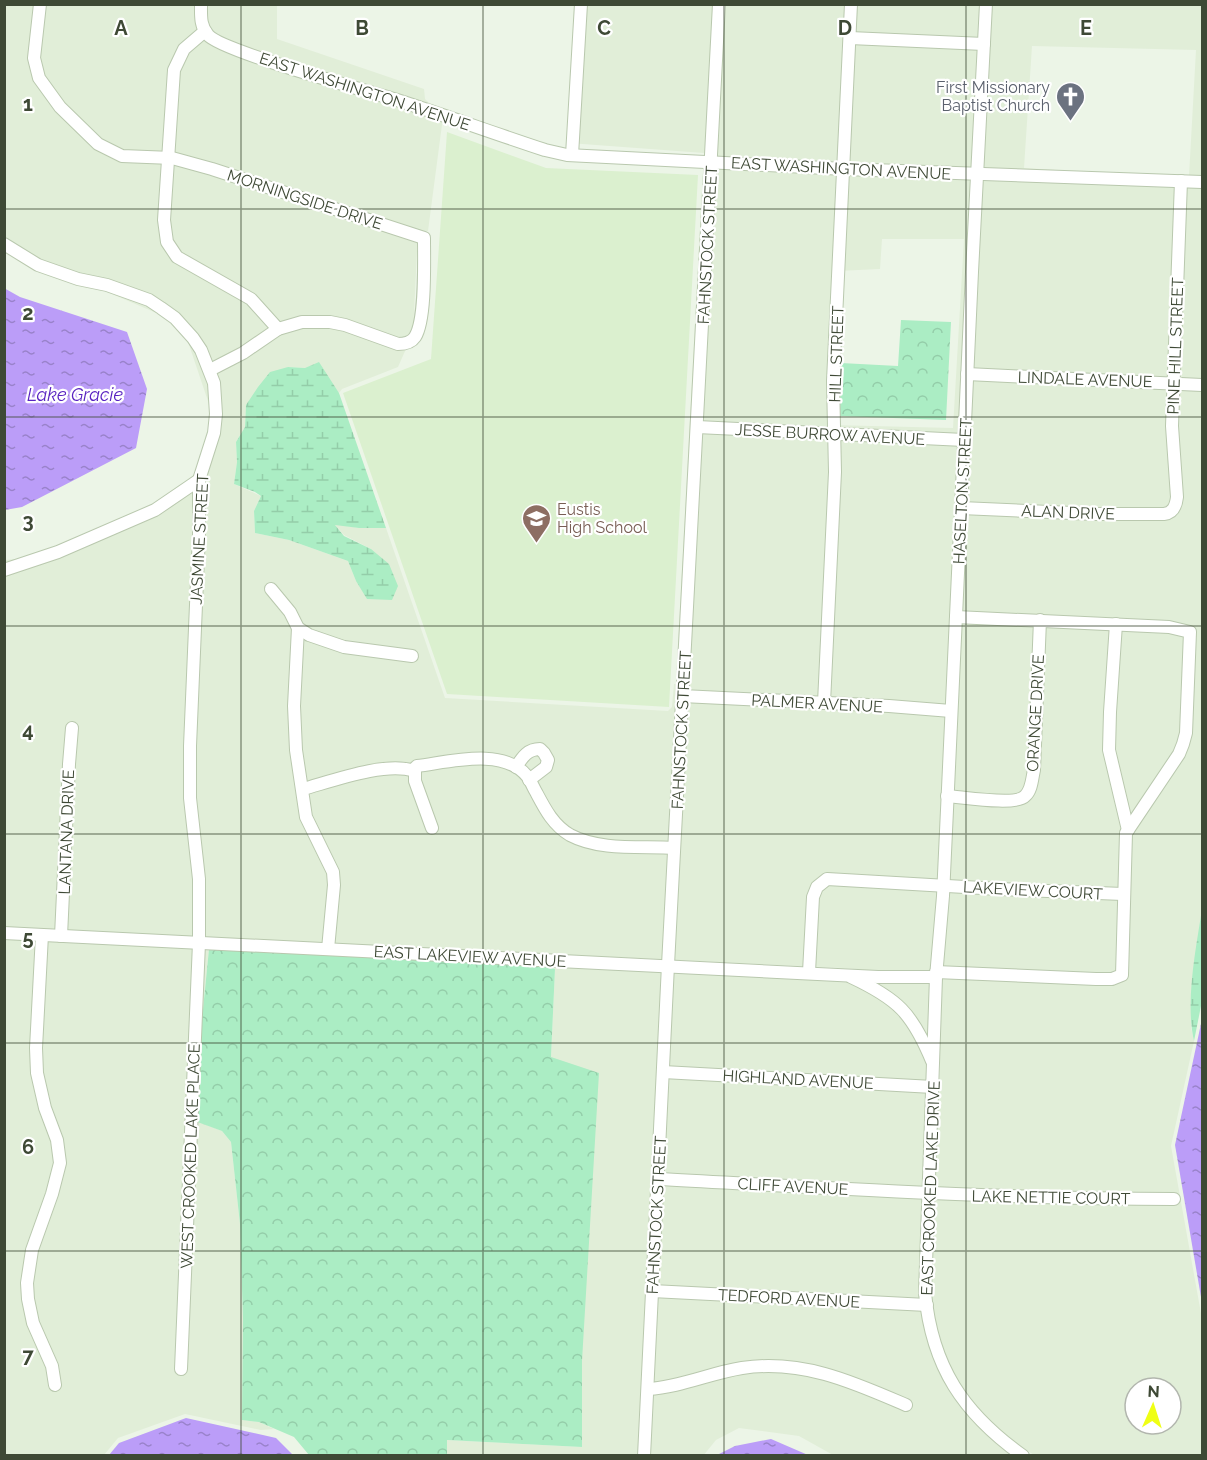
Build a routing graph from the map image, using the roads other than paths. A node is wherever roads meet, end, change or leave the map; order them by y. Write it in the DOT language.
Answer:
graph roads {
  1 [pos="40,4"];
  2 [pos="201,4"];
  3 [pos="581,4"];
  4 [pos="719,4"];
  5 [pos="851,4"];
  6 [pos="986,4"];
  7 [pos="206,31"];
  8 [pos="849,38"];
  9 [pos="984,44"];
  10 [pos="572,155"];
  11 [pos="169,158"];
  12 [pos="711,162"];
  13 [pos="844,169"];
  14 [pos="978,174"];
  15 [pos="1181,181"];
  16 [pos="1203,182"];
  17 [pos="4,244"];
  18 [pos="278,329"];
  19 [pos="210,370"];
  20 [pos="967,374"];
  21 [pos="1173,383"];
  22 [pos="1203,385"];
  23 [pos="697,427"];
  24 [pos="835,432"];
  25 [pos="964,440"];
  26 [pos="199,480"];
  27 [pos="961,508"];
  28 [pos="1173,510"];
  29 [pos="4,570"];
  30 [pos="271,589"];
  31 [pos="956,617"];
  32 [pos="1040,620"];
  33 [pos="1116,624"];
  34 [pos="298,628"];
  35 [pos="412,656"];
  36 [pos="682,696"];
  37 [pos="824,703"];
  38 [pos="951,711"];
  39 [pos="72,728"];
  40 [pos="516,767"];
  41 [pos="414,771"];
  42 [pos="529,780"];
  43 [pos="303,789"];
  44 [pos="947,796"];
  45 [pos="432,828"];
  46 [pos="1128,830"];
  47 [pos="674,848"];
  48 [pos="944,885"];
  49 [pos="1123,894"];
  50 [pos="4,933"];
  51 [pos="42,935"];
  52 [pos="61,936"];
  53 [pos="199,944"];
  54 [pos="328,949"];
  55 [pos="668,965"];
  56 [pos="809,972"];
  57 [pos="845,975"];
  58 [pos="936,975"];
  59 [pos="934,1067"];
  60 [pos="663,1072"];
  61 [pos="933,1087"];
  62 [pos="657,1179"];
  63 [pos="928,1192"];
  64 [pos="1174,1199"];
  65 [pos="652,1291"];
  66 [pos="927,1305"];
  67 [pos="182,1369"];
  68 [pos="56,1385"];
  69 [pos="648,1389"];
  70 [pos="906,1405"];
  71 [pos="644,1455"];
  72 [pos="1023,1455"];
  1 -- 11 [label="street"];
  2 -- 7 [label="street"];
  3 -- 10 [label="street"];
  4 -- 12 [label="street, FAHNSTOCK STREET"];
  5 -- 8 [label="street, HILL STREET"];
  6 -- 9 [label="street, HASELTON STREET"];
  7 -- 10 [label="street, EAST WASHINGTON AVENUE"];
  7 -- 11 [label="street"];
  8 -- 9 [label="street"];
  8 -- 13 [label="street, HILL STREET"];
  9 -- 14 [label="street, HASELTON STREET"];
  10 -- 12 [label="street, EAST WASHINGTON AVENUE"];
  11 -- 18 [label="street"];
  11 -- 18 [label="street, MORNINGSIDE DRIVE"];
  12 -- 13 [label="street, EAST WASHINGTON AVENUE"];
  12 -- 23 [label="street, FAHNSTOCK STREET"];
  13 -- 14 [label="street, EAST WASHINGTON AVENUE"];
  13 -- 24 [label="street, HILL STREET"];
  14 -- 15 [label="street, EAST WASHINGTON AVENUE"];
  14 -- 20 [label="street, HASELTON STREET"];
  15 -- 16 [label="street, EAST WASHINGTON AVENUE"];
  15 -- 21 [label="street, PINE HILL STREET"];
  17 -- 19 [label="street, JASMINE STREET"];
  18 -- 19 [label="street"];
  19 -- 26 [label="street, JASMINE STREET"];
  20 -- 21 [label="street, LINDALE AVENUE"];
  20 -- 25 [label="street, HASELTON STREET"];
  21 -- 22 [label="street, LINDALE AVENUE"];
  21 -- 28 [label="street, PINE HILL STREET"];
  23 -- 24 [label="street, JESSE BURROW AVENUE"];
  23 -- 36 [label="street, FAHNSTOCK STREET"];
  24 -- 25 [label="street, JESSE BURROW AVENUE"];
  24 -- 37 [label="street, HILL STREET"];
  25 -- 27 [label="street, HASELTON STREET"];
  26 -- 29 [label="street"];
  26 -- 53 [label="street, JASMINE STREET"];
  27 -- 28 [label="street, ALAN DRIVE"];
  27 -- 31 [label="street, HASELTON STREET"];
  30 -- 34 [label="street"];
  31 -- 32 [label="street"];
  31 -- 38 [label="street, HASELTON STREET"];
  32 -- 33 [label="street"];
  32 -- 44 [label="street, ORANGE DRIVE"];
  33 -- 46 [label="street"];
  33 -- 46 [label="street"];
  34 -- 35 [label="street"];
  34 -- 43 [label="street"];
  36 -- 37 [label="street, PALMER AVENUE"];
  36 -- 47 [label="street, FAHNSTOCK STREET"];
  37 -- 38 [label="street, PALMER AVENUE"];
  38 -- 44 [label="street, HASELTON STREET"];
  39 -- 52 [label="street, LANTANA DRIVE"];
  40 -- 41 [label="street"];
  40 -- 42 [label="street"];
  40 -- 42 [label="street"];
  41 -- 43 [label="street"];
  41 -- 45 [label="street"];
  42 -- 47 [label="street"];
  43 -- 54 [label="street"];
  44 -- 48 [label="street, HASELTON STREET"];
  46 -- 49 [label="street"];
  47 -- 55 [label="street, FAHNSTOCK STREET"];
  48 -- 49 [label="street, LAKEVIEW COURT"];
  48 -- 56 [label="street, LAKEVIEW COURT"];
  48 -- 58 [label="street, HASELTON STREET"];
  49 -- 58 [label="street, EAST LAKEVIEW AVENUE"];
  50 -- 51 [label="street, EAST LAKEVIEW AVENUE"];
  51 -- 52 [label="street, EAST LAKEVIEW AVENUE"];
  51 -- 68 [label="street"];
  52 -- 53 [label="street, EAST LAKEVIEW AVENUE"];
  53 -- 54 [label="street, EAST LAKEVIEW AVENUE"];
  53 -- 67 [label="street, WEST CROOKED LAKE PLACE"];
  54 -- 55 [label="street, EAST LAKEVIEW AVENUE"];
  55 -- 56 [label="street, EAST LAKEVIEW AVENUE"];
  55 -- 60 [label="street, FAHNSTOCK STREET"];
  56 -- 57 [label="street, EAST LAKEVIEW AVENUE"];
  57 -- 58 [label="street, EAST LAKEVIEW AVENUE"];
  57 -- 59 [label="street, EAST CROOKED LAKE DRIVE"];
  58 -- 59 [label="street, EAST CROOKED LAKE DRIVE"];
  59 -- 61 [label="street, EAST CROOKED LAKE DRIVE"];
  60 -- 61 [label="street, HIGHLAND AVENUE"];
  60 -- 62 [label="street, FAHNSTOCK STREET"];
  61 -- 63 [label="street, EAST CROOKED LAKE DRIVE"];
  62 -- 63 [label="street, CLIFF AVENUE"];
  62 -- 65 [label="street, FAHNSTOCK STREET"];
  63 -- 64 [label="street, LAKE NETTIE COURT"];
  63 -- 66 [label="street, EAST CROOKED LAKE DRIVE"];
  65 -- 66 [label="street, TEDFORD AVENUE"];
  65 -- 69 [label="street, FAHNSTOCK STREET"];
  66 -- 72 [label="street, EAST CROOKED LAKE DRIVE"];
  69 -- 70 [label="street"];
  69 -- 71 [label="street, FAHNSTOCK STREET"];
}
